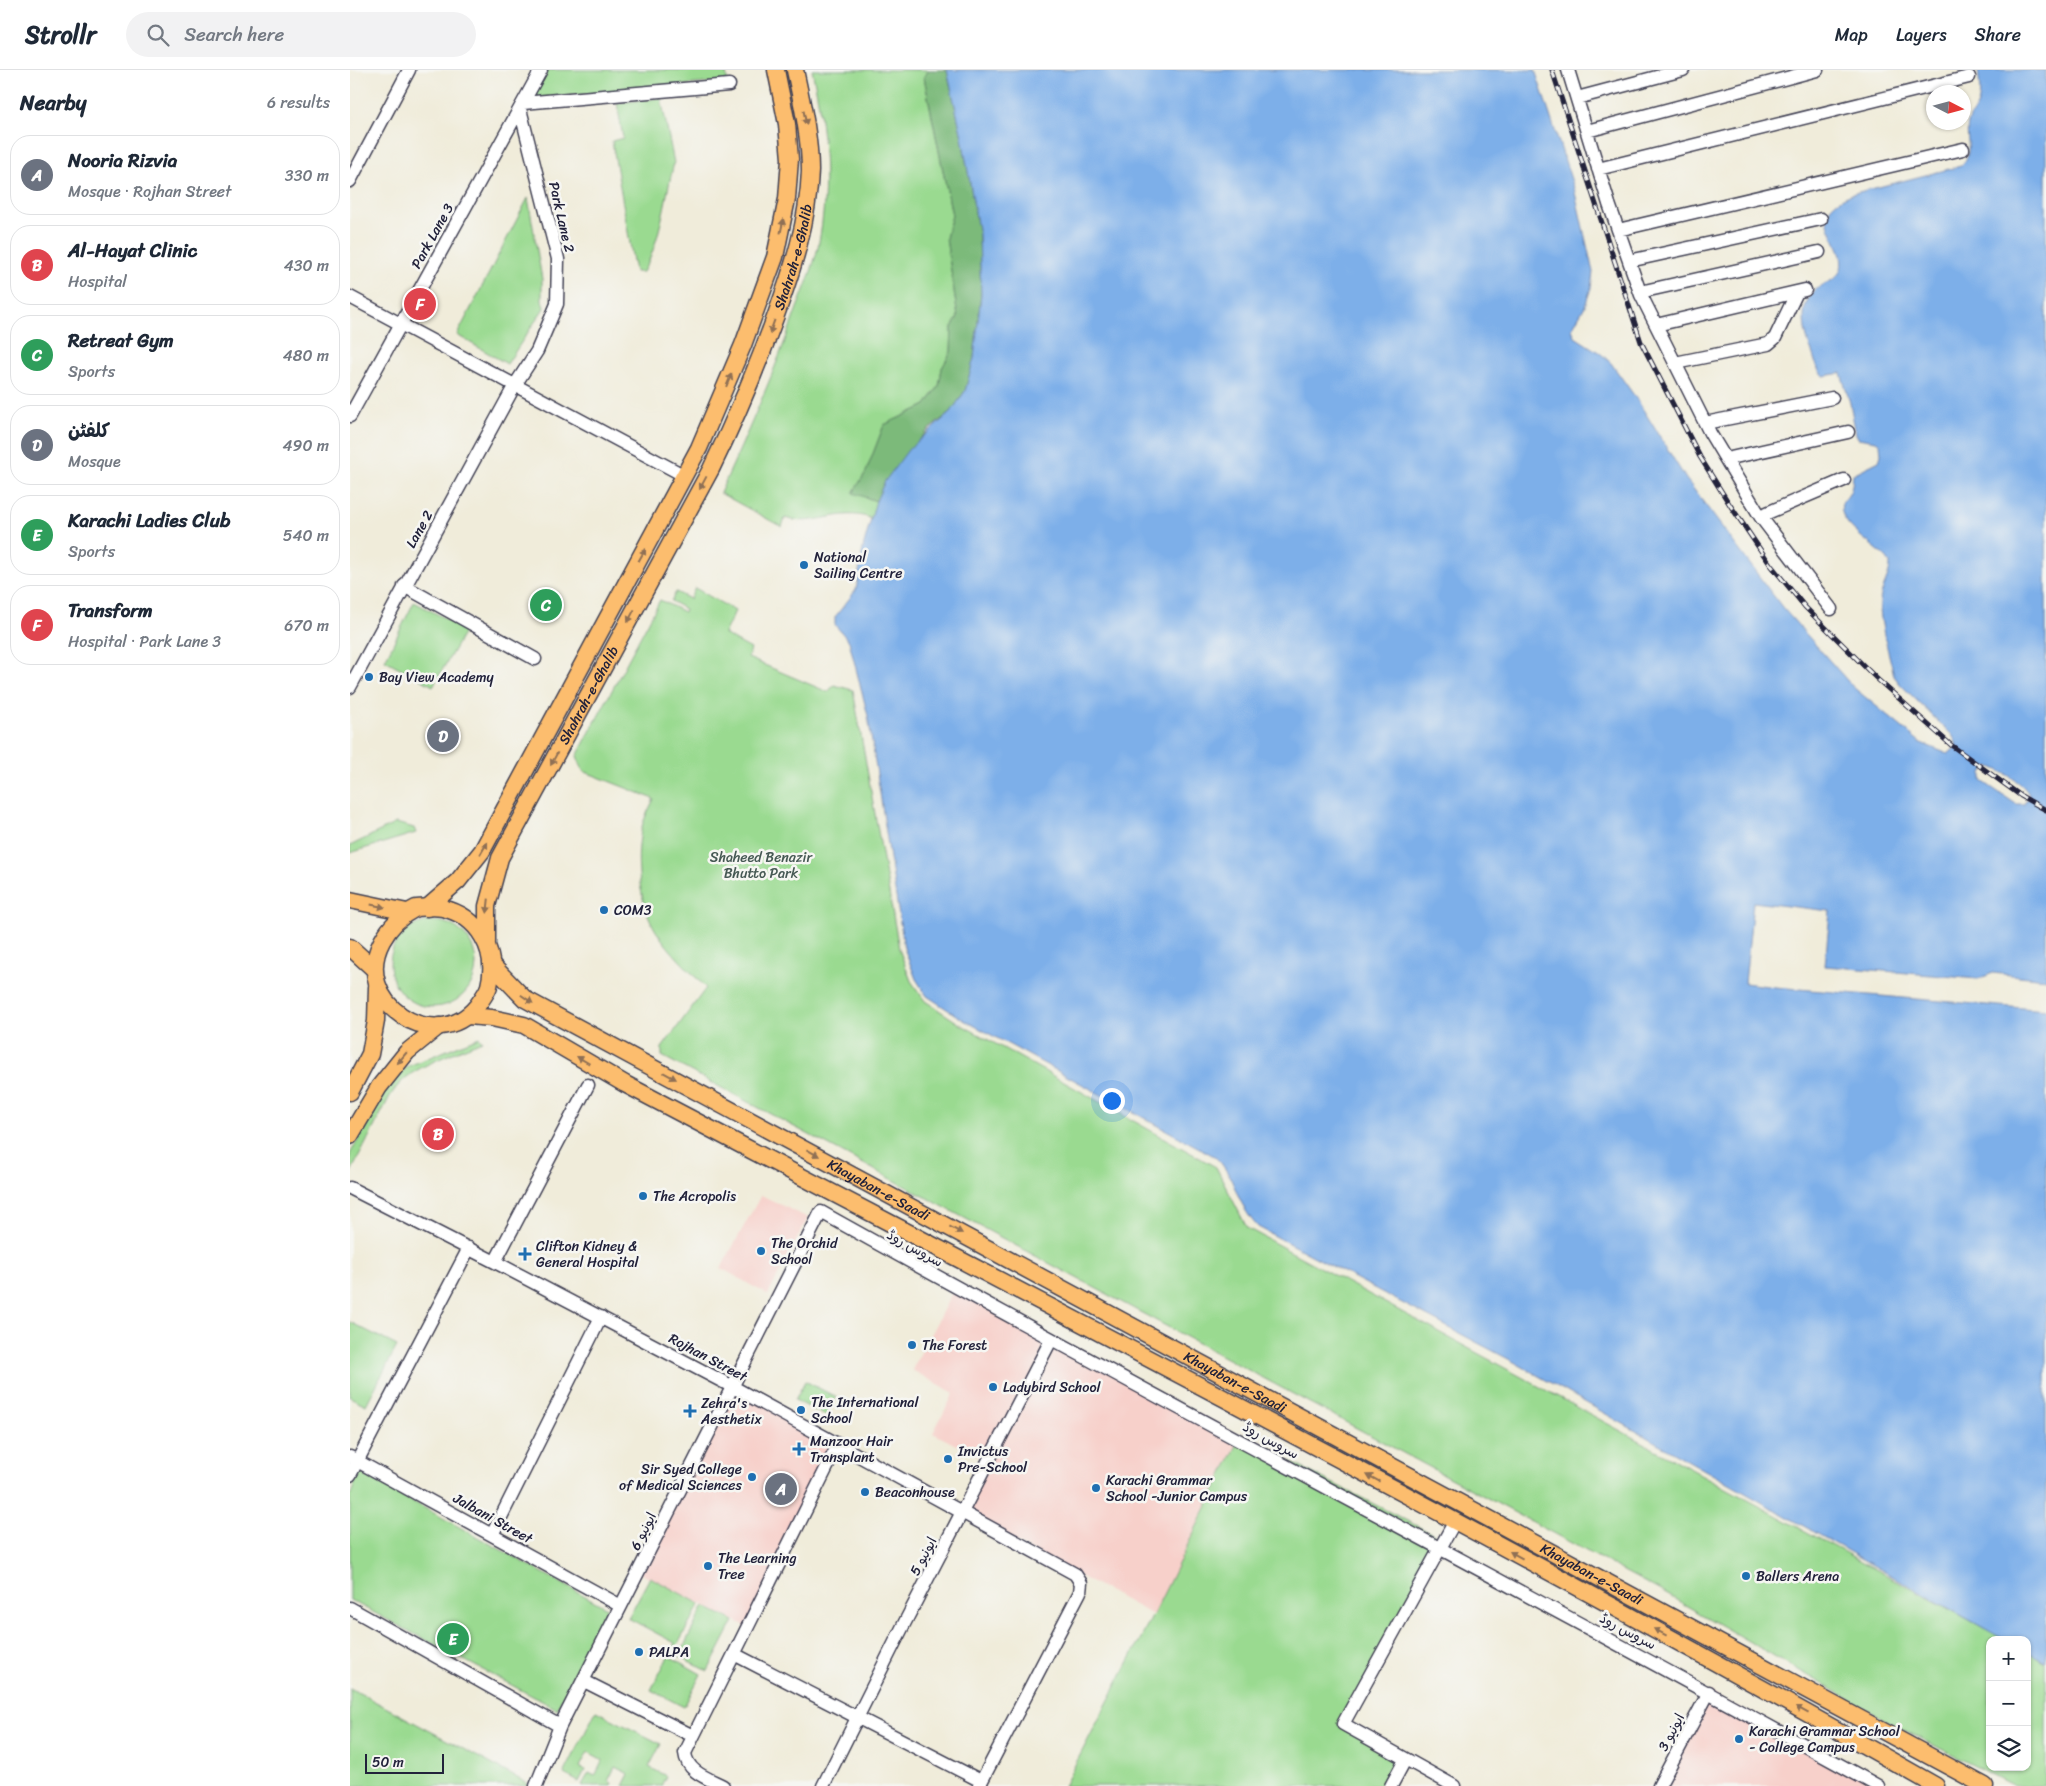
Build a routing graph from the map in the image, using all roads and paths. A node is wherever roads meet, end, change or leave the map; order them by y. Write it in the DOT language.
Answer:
graph roads {
  1 [pos="409,70"];
  2 [pos="541,70"];
  3 [pos="776,70"];
  4 [pos="795,70"];
  5 [pos="1683,70"];
  6 [pos="1817,70"];
  7 [pos="1570,71"];
  8 [pos="1969,77"];
  9 [pos="729,85"];
  10 [pos="1576,98"];
  11 [pos="521,106"];
  12 [pos="1587,131"];
  13 [pos="1963,149"];
  14 [pos="1598,169"];
  15 [pos="350,181"];
  16 [pos="1821,218"];
  17 [pos="1618,230"];
  18 [pos="1819,252"];
  19 [pos="1629,261"];
  20 [pos="1640,292"];
  21 [pos="350,297"];
  22 [pos="400,324"];
  23 [pos="1656,325"];
  24 [pos="1675,363"];
  25 [pos="515,385"];
  26 [pos="1832,398"];
  27 [pos="350,416"];
  28 [pos="1705,423"];
  29 [pos="710,425"];
  30 [pos="1848,432"];
  31 [pos="727,435"];
  32 [pos="699,448"];
  33 [pos="718,455"];
  34 [pos="1726,459"];
  35 [pos="684,476"];
  36 [pos="1844,480"];
  37 [pos="1760,516"];
  38 [pos="404,586"];
  39 [pos="1831,609"];
  40 [pos="535,659"];
  41 [pos="350,687"];
  42 [pos="350,900"];
  43 [pos="427,908"];
  44 [pos="407,912"];
  45 [pos="487,942"];
  46 [pos="350,947"];
  47 [pos="492,965"];
  48 [pos="374,969"];
  49 [pos="377,986"];
  50 [pos="468,1016"];
  51 [pos="439,1026"];
  52 [pos="588,1085"];
  53 [pos="350,1092"];
  54 [pos="350,1136"];
  55 [pos="350,1188"];
  56 [pos="821,1212"];
  57 [pos="469,1248"];
  58 [pos="495,1262"];
  59 [pos="601,1318"];
  60 [pos="1051,1340"];
  61 [pos="734,1386"];
  62 [pos="838,1446"];
  63 [pos="353,1459"];
  64 [pos="350,1475"];
  65 [pos="963,1514"];
  66 [pos="1455,1521"];
  67 [pos="492,1535"];
  68 [pos="1440,1547"];
  69 [pos="621,1606"];
  70 [pos="350,1608"];
  71 [pos="734,1654"];
  72 [pos="584,1681"];
  73 [pos="1708,1692"];
  74 [pos="859,1717"];
  75 [pos="560,1726"];
  76 [pos="694,1736"];
  77 [pos="1405,1760"];
  78 [pos="980,1784"];
  79 [pos="536,1786"];
  80 [pos="722,1786"];
  81 [pos="824,1786"];
  82 [pos="1391,1786"];
  83 [pos="1454,1786"];
  84 [pos="1659,1786"];
  85 [pos="1878,1786"];
  86 [pos="1936,1786"];
  87 [pos="1985,1786"];
  1 -- 15 [label="street"];
  2 -- 11 [label="street, Park Lane 3"];
  29 -- 3 [label="main road, Shahrah-e-Ghalib, one-way"];
  4 -- 31 [label="main road, Shahrah-e-Ghalib, one-way"];
  5 -- 10 [label="street"];
  6 -- 12 [label="street"];
  7 -- 10 [label="street"];
  8 -- 14 [label="street"];
  9 -- 11 [label="street"];
  10 -- 12 [label="street"];
  11 -- 22 [label="street, Park Lane 3"];
  11 -- 25 [label="street, Park Lane 2"];
  12 -- 14 [label="street"];
  13 -- 17 [label="street"];
  14 -- 17 [label="street"];
  16 -- 19 [label="street"];
  17 -- 19 [label="street"];
  18 -- 20 [label="street"];
  19 -- 20 [label="street"];
  20 -- 23 [label="street"];
  21 -- 22 [label="street"];
  22 -- 25 [label="street"];
  22 -- 27 [label="street, Park Lane 3"];
  23 -- 24 [label="street"];
  23 -- 24 [label="street"];
  24 -- 28 [label="street"];
  25 -- 35 [label="street"];
  25 -- 38 [label="street, Lane 2"];
  26 -- 28 [label="street"];
  28 -- 34 [label="street"];
  29 -- 31 [label="main road"];
  29 -- 32 [label="main road, Shahrah-e-Ghalib"];
  30 -- 34 [label="street"];
  31 -- 33 [label="main road, Shahrah-e-Ghalib"];
  32 -- 33 [label="main road"];
  32 -- 35 [label="main road, Shahrah-e-Ghalib"];
  33 -- 45 [label="main road, Shahrah-e-Ghalib, one-way"];
  34 -- 37 [label="street"];
  43 -- 35 [label="main road, Shahrah-e-Ghalib, one-way"];
  36 -- 37 [label="street"];
  37 -- 39 [label="street"];
  38 -- 40 [label="street"];
  38 -- 41 [label="street, Lane 2"];
  42 -- 44 [label="main road, one-way"];
  43 -- 44 [label="main road"];
  43 -- 45 [label="main road"];
  44 -- 48 [label="main road"];
  45 -- 47 [label="main road"];
  46 -- 48 [label="main road"];
  47 -- 50 [label="main road"];
  47 -- 87 [label="main road, Khayaban-e-Saadi, one-way"];
  48 -- 49 [label="main road"];
  49 -- 51 [label="main road"];
  49 -- 53 [label="main road"];
  50 -- 51 [label="main road"];
  66 -- 50 [label="main road, Khayaban-e-Saadi, one-way"];
  51 -- 54 [label="main road, one-way"];
  52 -- 58 [label="street"];
  55 -- 57 [label="street, Rojhan Street"];
  56 -- 60 [label="street, سروس روڈ"];
  56 -- 61 [label="street, ایونیو 6"];
  57 -- 58 [label="street, Rojhan Street"];
  57 -- 63 [label="street"];
  58 -- 59 [label="street, Rojhan Street"];
  59 -- 61 [label="street, Rojhan Street"];
  59 -- 67 [label="street"];
  60 -- 65 [label="street, ایونیو 5"];
  60 -- 68 [label="street, سروس روڈ"];
  61 -- 62 [label="street, Rojhan Street"];
  61 -- 69 [label="street, ایونیو 6"];
  62 -- 65 [label="street, Rojhan Street"];
  62 -- 71 [label="street"];
  63 -- 64 [label="street"];
  63 -- 67 [label="street, Jalbani Street"];
  65 -- 74 [label="street, ایونیو 5"];
  65 -- 78 [label="street, Rojhan Street"];
  66 -- 68 [label="street"];
  86 -- 66 [label="main road, Khayaban-e-Saadi, one-way"];
  67 -- 69 [label="street, Jalbani Street"];
  68 -- 73 [label="street, سروس روڈ"];
  68 -- 77 [label="street"];
  69 -- 72 [label="street, ایونیو 6"];
  70 -- 75 [label="street"];
  71 -- 74 [label="street"];
  71 -- 76 [label="street"];
  72 -- 75 [label="street, ایونیو 6"];
  72 -- 76 [label="street"];
  73 -- 84 [label="street, ایونیو 3"];
  73 -- 85 [label="street, سروس روڈ"];
  74 -- 78 [label="street"];
  74 -- 81 [label="street, ایونیو 5"];
  75 -- 79 [label="street, ایونیو 6"];
  76 -- 80 [label="street"];
  77 -- 82 [label="street"];
  77 -- 83 [label="street"];
}
